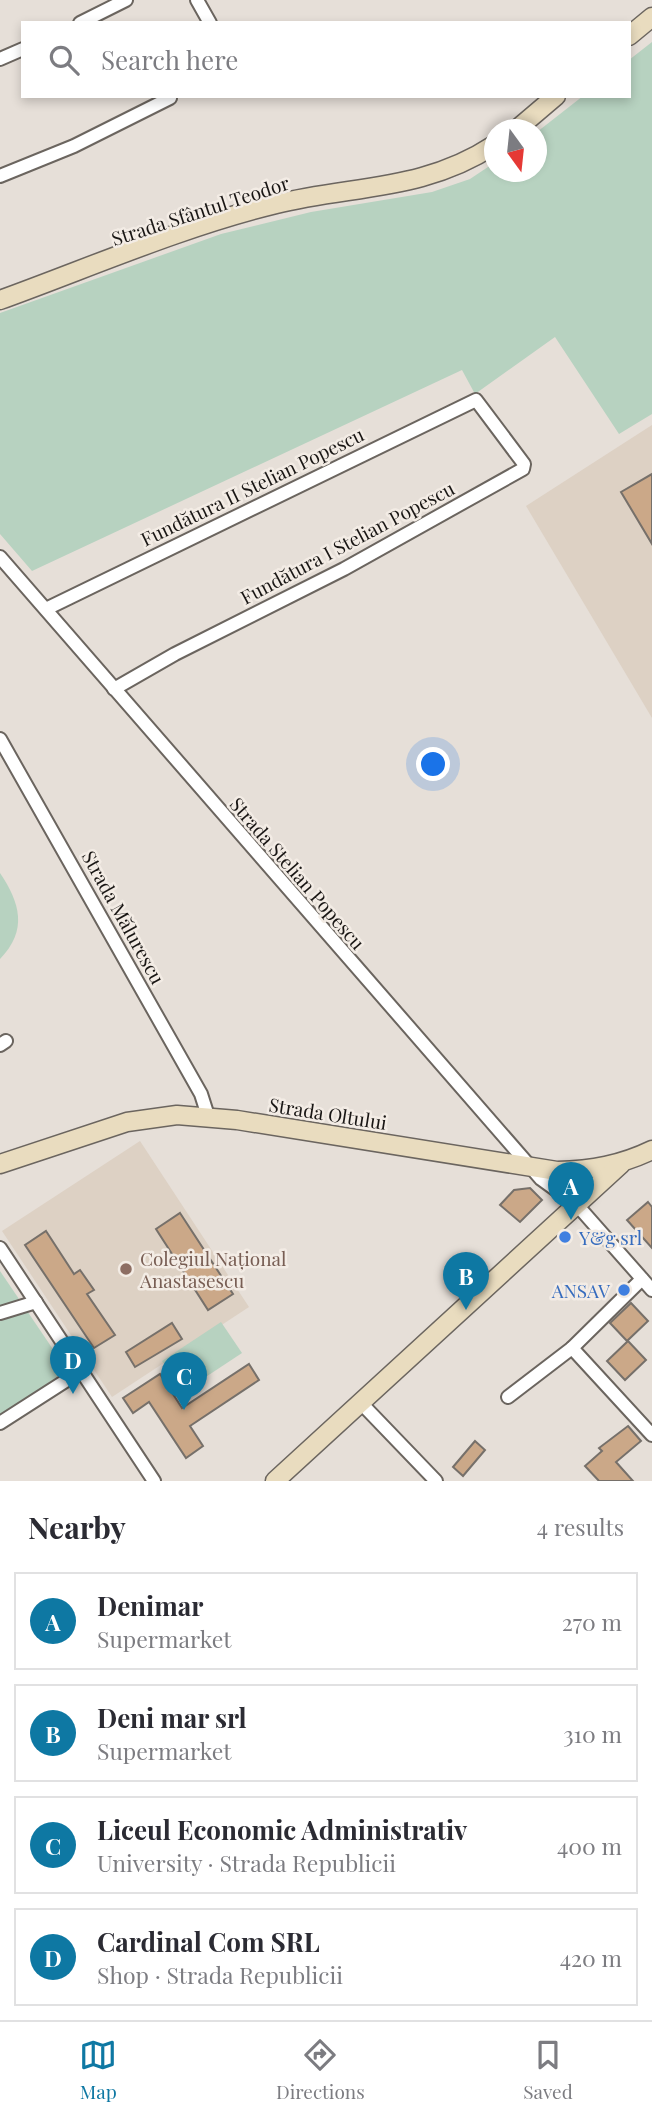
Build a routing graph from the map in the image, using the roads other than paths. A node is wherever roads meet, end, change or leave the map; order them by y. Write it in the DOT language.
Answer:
graph roads {
  1 [pos="126,0"];
  2 [pos="197,0"];
  3 [pos="652,17"];
  4 [pos="84,21"];
  5 [pos="209,21"];
  6 [pos="631,34"];
  7 [pos="21,50"];
  8 [pos="0,59"];
  9 [pos="170,98"];
  10 [pos="554,98"];
  11 [pos="529,119"];
  12 [pos="484,151"];
  13 [pos="0,176"];
  14 [pos="0,300"];
  15 [pos="476,400"];
  16 [pos="0,557"];
  17 [pos="46,610"];
  18 [pos="114,689"];
  19 [pos="0,739"];
  20 [pos="208,1116"];
  21 [pos="652,1150"];
  22 [pos="622,1163"];
  23 [pos="0,1164"];
  24 [pos="532,1168"];
  25 [pos="577,1205"];
  26 [pos="0,1248"];
  27 [pos="642,1279"];
  28 [pos="652,1290"];
  29 [pos="36,1302"];
  30 [pos="0,1314"];
  31 [pos="572,1348"];
  32 [pos="81,1371"];
  33 [pos="508,1397"];
  34 [pos="361,1403"];
  35 [pos="0,1423"];
  36 [pos="652,1435"];
  37 [pos="154,1481"];
  38 [pos="275,1481"];
  39 [pos="436,1481"];
  1 -- 4 [label="street"];
  2 -- 5 [label="street"];
  3 -- 6 [label="main road"];
  7 -- 8 [label="street"];
  9 -- 13 [label="street"];
  10 -- 11 [label="main road"];
  12 -- 14 [label="main road, Strada Sfântul Teodor"];
  15 -- 17 [label="street, Fundătura II Stelian Popescu"];
  15 -- 18 [label="street, Fundătura I Stelian Popescu"];
  16 -- 17 [label="street, Strada Stelian Popescu"];
  17 -- 18 [label="street, Strada Stelian Popescu"];
  18 -- 24 [label="street, Strada Stelian Popescu"];
  19 -- 20 [label="street, Strada Mălurescu"];
  20 -- 23 [label="main road, Strada Oltului"];
  20 -- 24 [label="main road, Strada Oltului"];
  21 -- 22 [label="main road, Strada Oltului"];
  22 -- 24 [label="main road, Strada Oltului"];
  22 -- 25 [label="main road"];
  24 -- 25 [label="street, Strada Stelian Popescu"];
  25 -- 27 [label="street, Strada Stelian Popescu"];
  25 -- 34 [label="main road"];
  26 -- 29 [label="street"];
  27 -- 28 [label="street, Strada Stelian Popescu"];
  27 -- 31 [label="street"];
  29 -- 30 [label="street"];
  29 -- 32 [label="street"];
  31 -- 33 [label="street"];
  31 -- 36 [label="street"];
  32 -- 35 [label="street"];
  32 -- 37 [label="street"];
  34 -- 38 [label="main road"];
  34 -- 39 [label="street"];
}
